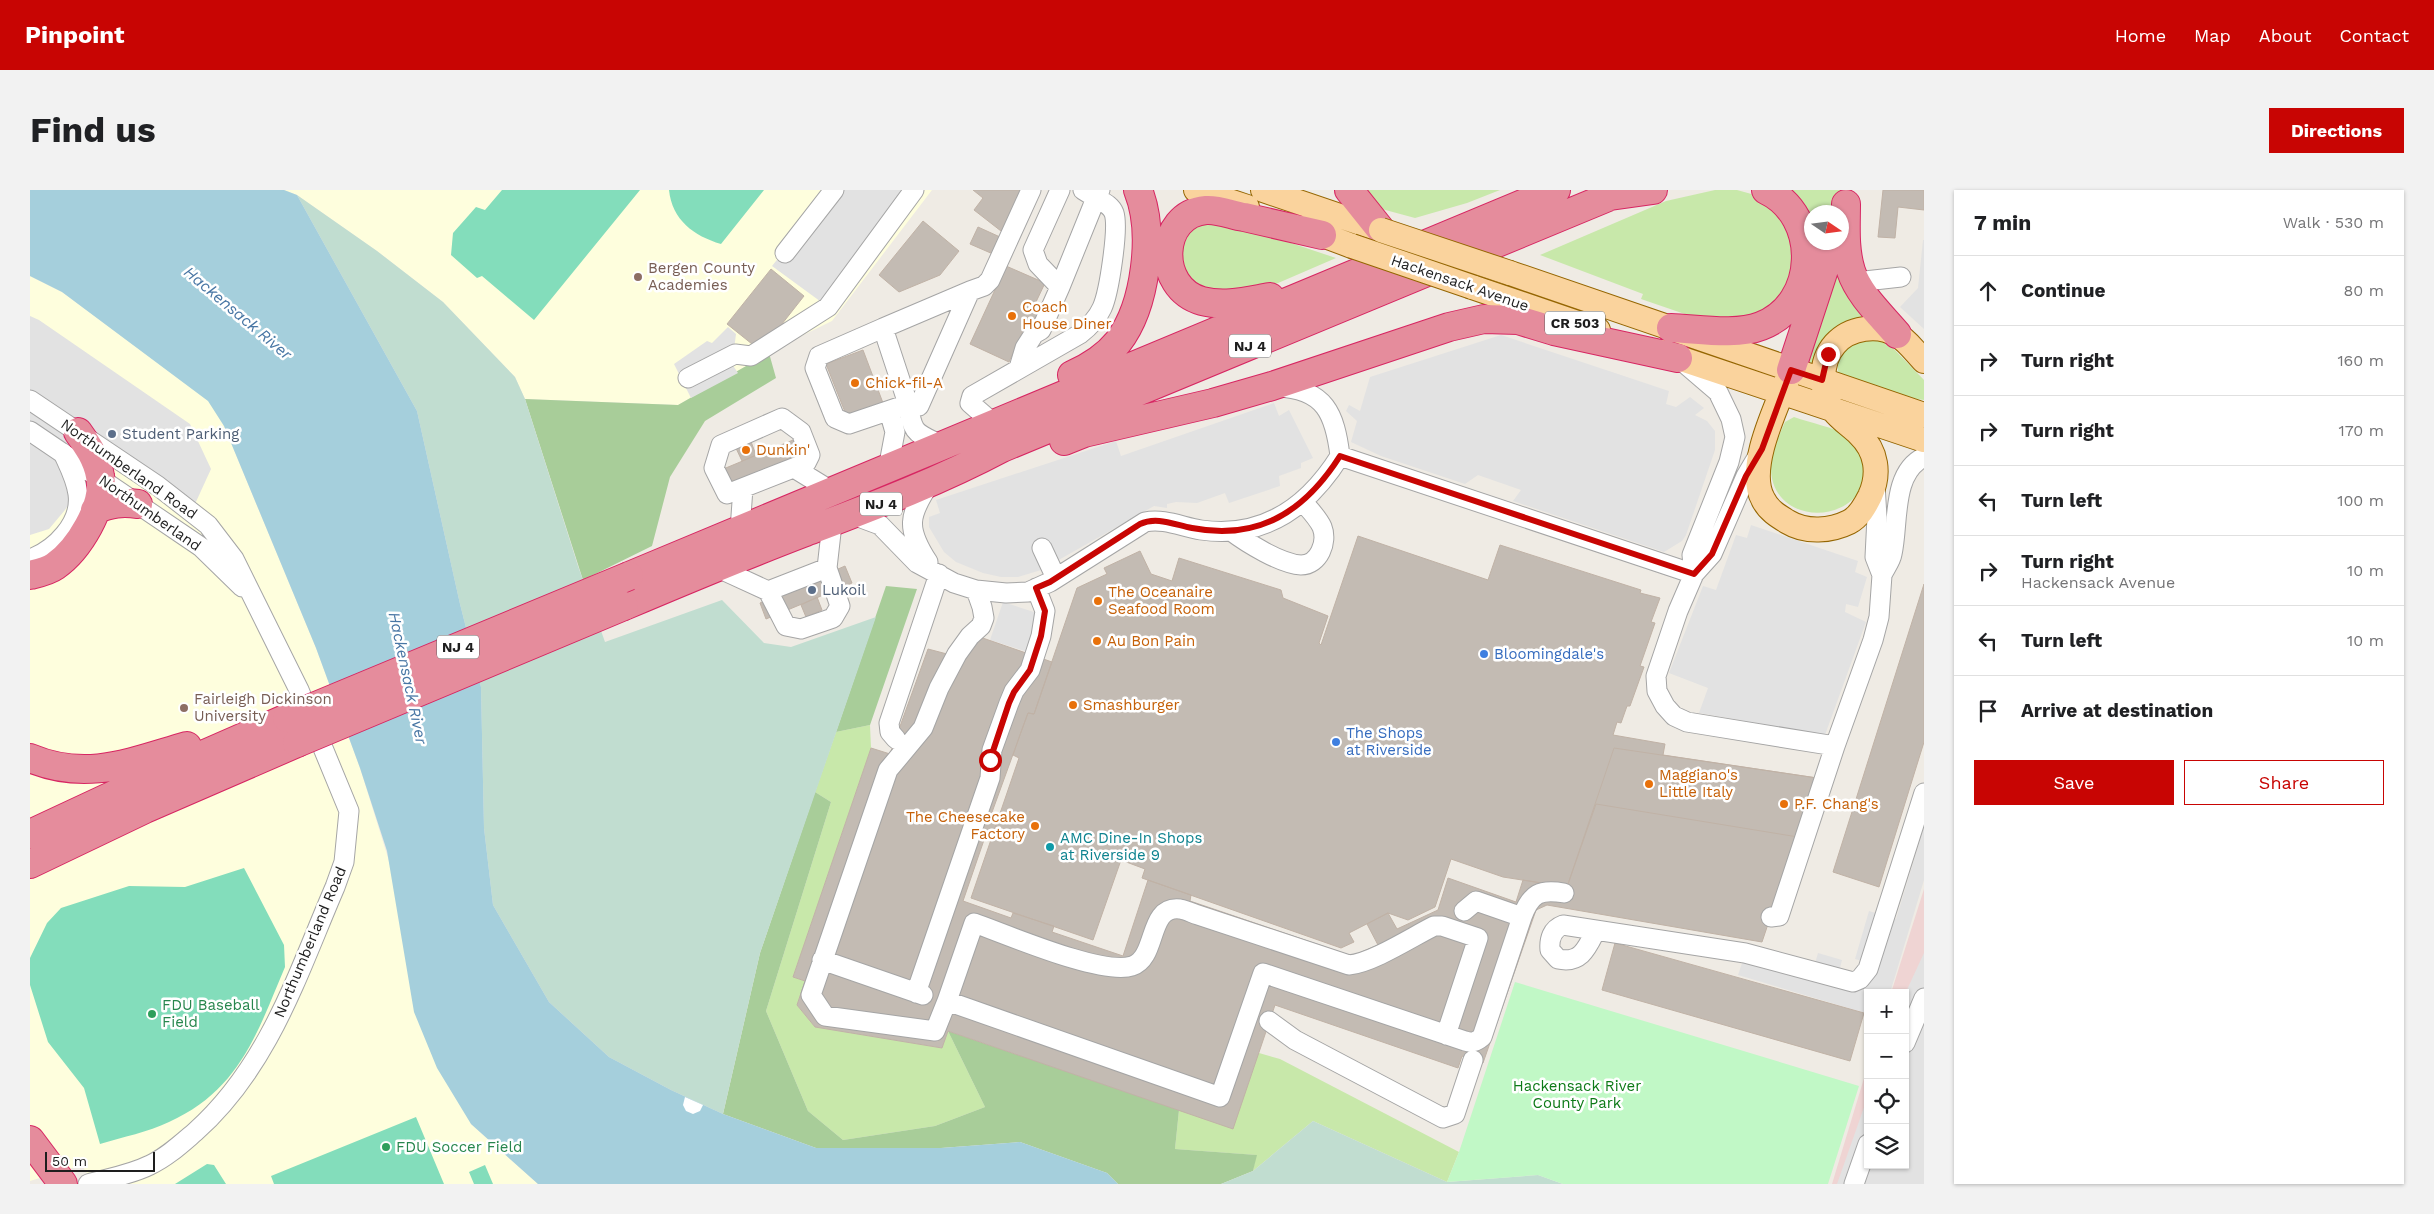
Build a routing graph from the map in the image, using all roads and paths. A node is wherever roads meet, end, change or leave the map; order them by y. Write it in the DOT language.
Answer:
graph roads {
  1 [pos="834,190"];
  2 [pos="914,190"];
  3 [pos="1030,190"];
  4 [pos="1060,190"];
  5 [pos="1138,190"];
  6 [pos="1196,190"];
  7 [pos="1263,190"];
  8 [pos="1349,190"];
  9 [pos="1514,190"];
  10 [pos="1556,190"];
  11 [pos="1653,190"];
  12 [pos="1766,190"];
  13 [pos="1093,193"];
  14 [pos="1618,193"];
  15 [pos="1847,204"];
  16 [pos="1468,226"];
  17 [pos="1381,230"];
  18 [pos="1322,234"];
  19 [pos="1830,250"];
  20 [pos="785,253"];
  21 [pos="1901,277"];
  22 [pos="1856,282"];
  23 [pos="1060,287"];
  24 [pos="1318,288"];
  25 [pos="970,292"];
  26 [pos="883,328"];
  27 [pos="1671,328"];
  28 [pos="1897,334"];
  29 [pos="1678,358"];
  30 [pos="1924,361"];
  31 [pos="1019,368"];
  32 [pos="688,378"];
  33 [pos="1822,380"];
  34 [pos="1787,381"];
  35 [pos="1272,386"];
  36 [pos="30,400"];
  37 [pos="908,404"];
  38 [pos="1833,410"];
  39 [pos="889,411"];
  40 [pos="1924,415"];
  41 [pos="994,424"];
  42 [pos="30,431"];
  43 [pos="1924,440"];
  44 [pos="71,442"];
  45 [pos="943,446"];
  46 [pos="1762,449"];
  47 [pos="1340,456"];
  48 [pos="1924,457"];
  49 [pos="794,468"];
  50 [pos="888,469"];
  51 [pos="101,478"];
  52 [pos="942,478"];
  53 [pos="1875,485"];
  54 [pos="743,488"];
  55 [pos="833,492"];
  56 [pos="1303,502"];
  57 [pos="138,504"];
  58 [pos="95,510"];
  59 [pos="842,520"];
  60 [pos="740,530"];
  61 [pos="1231,531"];
  62 [pos="1042,548"];
  63 [pos="30,559"];
  64 [pos="716,567"];
  65 [pos="827,568"];
  66 [pos="937,573"];
  67 [pos="1694,574"];
  68 [pos="30,575"];
  69 [pos="1882,575"];
  70 [pos="1056,578"];
  71 [pos="1036,588"];
  72 [pos="976,590"];
  73 [pos="768,591"];
  74 [pos="259,607"];
  75 [pos="287,718"];
  76 [pos="896,739"];
  77 [pos="1836,746"];
  78 [pos="30,758"];
  79 [pos="1924,793"];
  80 [pos="30,834"];
  81 [pos="30,864"];
  82 [pos="1564,893"];
  83 [pos="1464,911"];
  84 [pos="1522,916"];
  85 [pos="1770,917"];
  86 [pos="1596,930"];
  87 [pos="822,960"];
  88 [pos="1924,998"];
  89 [pos="947,1002"];
  90 [pos="1269,1021"];
  91 [pos="1909,1034"];
  92 [pos="1446,1035"];
  93 [pos="1473,1060"];
  94 [pos="30,1140"];
  95 [pos="1864,1155"];
  96 [pos="30,1171"];
  97 [pos="40,1184"];
  98 [pos="63,1184"];
  99 [pos="88,1184"];
  100 [pos="1854,1184"];
  1 -- 20 [label="street"];
  2 -- 32 [label="street"];
  3 -- 25 [label="street"];
  4 -- 23 [label="street"];
  5 -- 41 [label="highway"];
  6 -- 18 [label="main road, Hackensack Avenue / CR 503"];
  7 -- 17 [label="main road, Hackensack Avenue / CR 503"];
  8 -- 17 [label="highway"];
  9 -- 16 [label="highway"];
  10 -- 16 [label="highway, NJ 4"];
  11 -- 14 [label="highway"];
  12 -- 27 [label="highway"];
  13 -- 23 [label="street"];
  13 -- 31 [label="street"];
  14 -- 52 [label="highway, NJ 4"];
  15 -- 22 [label="highway"];
  16 -- 24 [label="highway, NJ 4"];
  17 -- 27 [label="main road, Hackensack Avenue / CR 503, bridge"];
  18 -- 24 [label="highway"];
  18 -- 29 [label="main road, Hackensack Avenue / CR 503, bridge"];
  19 -- 34 [label="highway"];
  21 -- 22 [label="street"];
  22 -- 28 [label="highway"];
  23 -- 31 [label="street"];
  24 -- 41 [label="highway, NJ 4"];
  25 -- 26 [label="street"];
  25 -- 37 [label="street"];
  26 -- 37 [label="street"];
  26 -- 39 [label="street"];
  27 -- 34 [label="main road, Hackensack Avenue / CR 503"];
  28 -- 30 [label="main road"];
  28 -- 33 [label="main road"];
  29 -- 34 [label="main road, Hackensack Avenue / CR 503"];
  29 -- 35 [label="highway"];
  29 -- 67 [label="street"];
  31 -- 41 [label="street"];
  33 -- 34 [label="main road, Hackensack Avenue / CR 503"];
  33 -- 38 [label="main road"];
  33 -- 40 [label="main road, Hackensack Avenue / CR 503"];
  34 -- 38 [label="main road, Hackensack Avenue / CR 503"];
  34 -- 46 [label="main road"];
  35 -- 47 [label="street"];
  35 -- 52 [label="highway"];
  36 -- 44 [label="street, Northumberland Road"];
  37 -- 39 [label="street"];
  37 -- 45 [label="street"];
  38 -- 43 [label="main road, Hackensack Avenue / CR 503"];
  38 -- 53 [label="main road"];
  39 -- 50 [label="street"];
  41 -- 45 [label="highway, NJ 4"];
  42 -- 44 [label="street"];
  44 -- 51 [label="highway"];
  44 -- 63 [label="street"];
  44 -- 74 [label="street, Northumberland Road"];
  45 -- 50 [label="highway, NJ 4"];
  46 -- 53 [label="main road"];
  46 -- 67 [label="street"];
  47 -- 56 [label="street"];
  47 -- 67 [label="street"];
  48 -- 69 [label="street"];
  49 -- 54 [label="street"];
  49 -- 54 [label="street"];
  49 -- 55 [label="street"];
  50 -- 55 [label="highway, NJ 4"];
  51 -- 57 [label="street, Northumberland"];
  51 -- 58 [label="highway"];
  52 -- 59 [label="highway, NJ 4"];
  52 -- 66 [label="street"];
  53 -- 69 [label="street"];
  54 -- 60 [label="street"];
  55 -- 60 [label="highway, NJ 4"];
  56 -- 61 [label="street"];
  56 -- 61 [label="street"];
  57 -- 58 [label="highway"];
  57 -- 74 [label="street, Northumberland"];
  58 -- 68 [label="highway"];
  59 -- 64 [label="highway, NJ 4"];
  59 -- 65 [label="street"];
  59 -- 66 [label="street"];
  60 -- 75 [label="highway, NJ 4, bridge"];
  61 -- 70 [label="street"];
  62 -- 70 [label="street"];
  64 -- 73 [label="street"];
  64 -- 81 [label="highway, NJ 4, bridge"];
  65 -- 73 [label="street"];
  65 -- 73 [label="street"];
  66 -- 72 [label="street"];
  66 -- 76 [label="street"];
  67 -- 77 [label="street"];
  69 -- 77 [label="street"];
  70 -- 71 [label="street"];
  71 -- 72 [label="street"];
  71 -- 87 [label="street"];
  72 -- 87 [label="street"];
  74 -- 99 [label="street, Northumberland Road"];
  75 -- 78 [label="highway"];
  75 -- 80 [label="highway, NJ 4"];
  77 -- 85 [label="street"];
  79 -- 86 [label="street"];
  82 -- 84 [label="street"];
  83 -- 84 [label="street"];
  84 -- 92 [label="street"];
  87 -- 89 [label="street"];
  88 -- 91 [label="street"];
  89 -- 92 [label="street"];
  89 -- 92 [label="street"];
  90 -- 93 [label="street"];
  94 -- 98 [label="highway"];
  95 -- 100 [label="street"];
  96 -- 97 [label="highway"];
}
